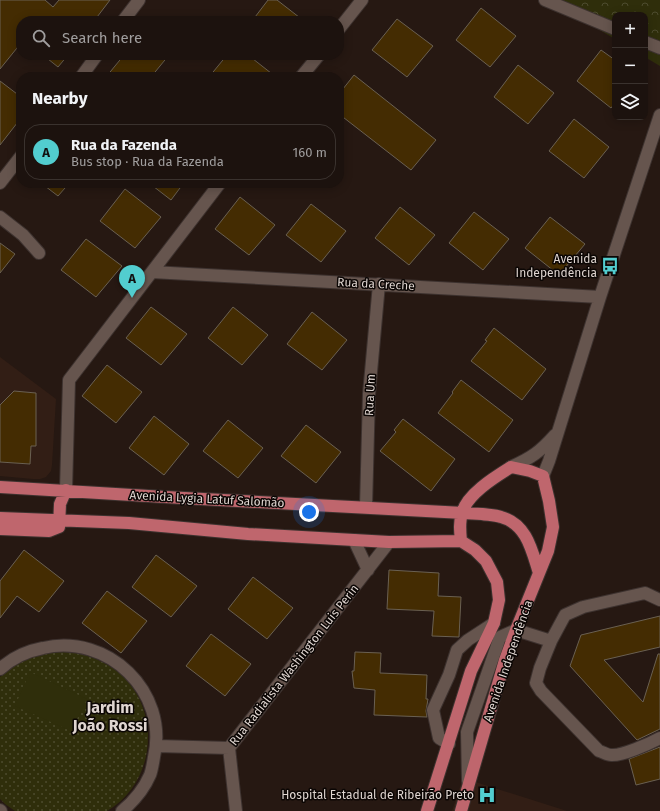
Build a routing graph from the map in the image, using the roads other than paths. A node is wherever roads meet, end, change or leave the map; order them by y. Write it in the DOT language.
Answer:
graph roads {
  1 [pos="139,0"];
  2 [pos="362,0"];
  3 [pos="545,0"];
  4 [pos="127,16"];
  5 [pos="344,23"];
  6 [pos="612,28"];
  7 [pos="648,43"];
  8 [pos="660,48"];
  9 [pos="93,60"];
  10 [pos="315,60"];
  11 [pos="85,72"];
  12 [pos="305,72"];
  13 [pos="660,115"];
  14 [pos="16,162"];
  15 [pos="0,183"];
  16 [pos="216,188"];
  17 [pos="0,216"];
  18 [pos="39,253"];
  19 [pos="152,272"];
  20 [pos="379,284"];
  21 [pos="600,298"];
  22 [pos="558,431"];
  23 [pos="511,467"];
  24 [pos="543,476"];
  25 [pos="0,487"];
  26 [pos="66,490"];
  27 [pos="366,507"];
  28 [pos="462,512"];
  29 [pos="0,518"];
  30 [pos="59,521"];
  31 [pos="0,529"];
  32 [pos="354,540"];
  33 [pos="460,541"];
  34 [pos="389,542"];
  35 [pos="368,570"];
  36 [pos="539,573"];
  37 [pos="660,600"];
  38 [pos="494,623"];
  39 [pos="516,630"];
  40 [pos="551,641"];
  41 [pos="0,669"];
  42 [pos="660,738"];
  43 [pos="449,744"];
  44 [pos="157,746"];
  45 [pos="229,748"];
  46 [pos="468,784"];
  47 [pos="122,811"];
  48 [pos="236,811"];
  49 [pos="427,811"];
  50 [pos="461,811"];
  1 -- 4 [label="street"];
  2 -- 5 [label="street"];
  3 -- 6 [label="street"];
  7 -- 8 [label="street"];
  9 -- 11 [label="street"];
  10 -- 12 [label="street"];
  13 -- 21 [label="street"];
  14 -- 15 [label="street"];
  16 -- 19 [label="street"];
  17 -- 18 [label="street"];
  19 -- 20 [label="street, Rua da Creche"];
  19 -- 26 [label="street"];
  20 -- 21 [label="street, Rua da Creche"];
  20 -- 27 [label="street, Rua Um"];
  21 -- 22 [label="street"];
  22 -- 23 [label="street"];
  22 -- 24 [label="street"];
  23 -- 24 [label="main road"];
  23 -- 28 [label="main road"];
  24 -- 36 [label="main road, Avenida Independência"];
  25 -- 26 [label="main road, Avenida Lygia Latuf Salomão"];
  26 -- 27 [label="main road, Avenida Lygia Latuf Salomão"];
  26 -- 30 [label="main road"];
  27 -- 28 [label="main road, Avenida Lygia Latuf Salomão"];
  28 -- 33 [label="main road"];
  28 -- 36 [label="main road"];
  29 -- 30 [label="main road"];
  30 -- 31 [label="main road"];
  30 -- 32 [label="main road"];
  32 -- 34 [label="main road"];
  32 -- 35 [label="street"];
  33 -- 34 [label="main road"];
  33 -- 38 [label="main road, Avenida Independência"];
  34 -- 35 [label="street, Rua Radialista Washington Luis Perin"];
  35 -- 45 [label="street, Rua Radialista Washington Luis Perin"];
  36 -- 39 [label="main road, Avenida Independência"];
  37 -- 40 [label="street"];
  38 -- 43 [label="main road, Avenida Independência"];
  38 -- 43 [label="street"];
  39 -- 40 [label="street"];
  39 -- 46 [label="main road, Avenida Independência"];
  39 -- 46 [label="street"];
  40 -- 42 [label="street"];
  41 -- 44 [label="street"];
  43 -- 49 [label="main road, Avenida Independência"];
  44 -- 45 [label="street"];
  44 -- 47 [label="street"];
  45 -- 48 [label="street, Rua Radialista Washington Luis Perin"];
  46 -- 50 [label="main road, Avenida Independência"];
}
